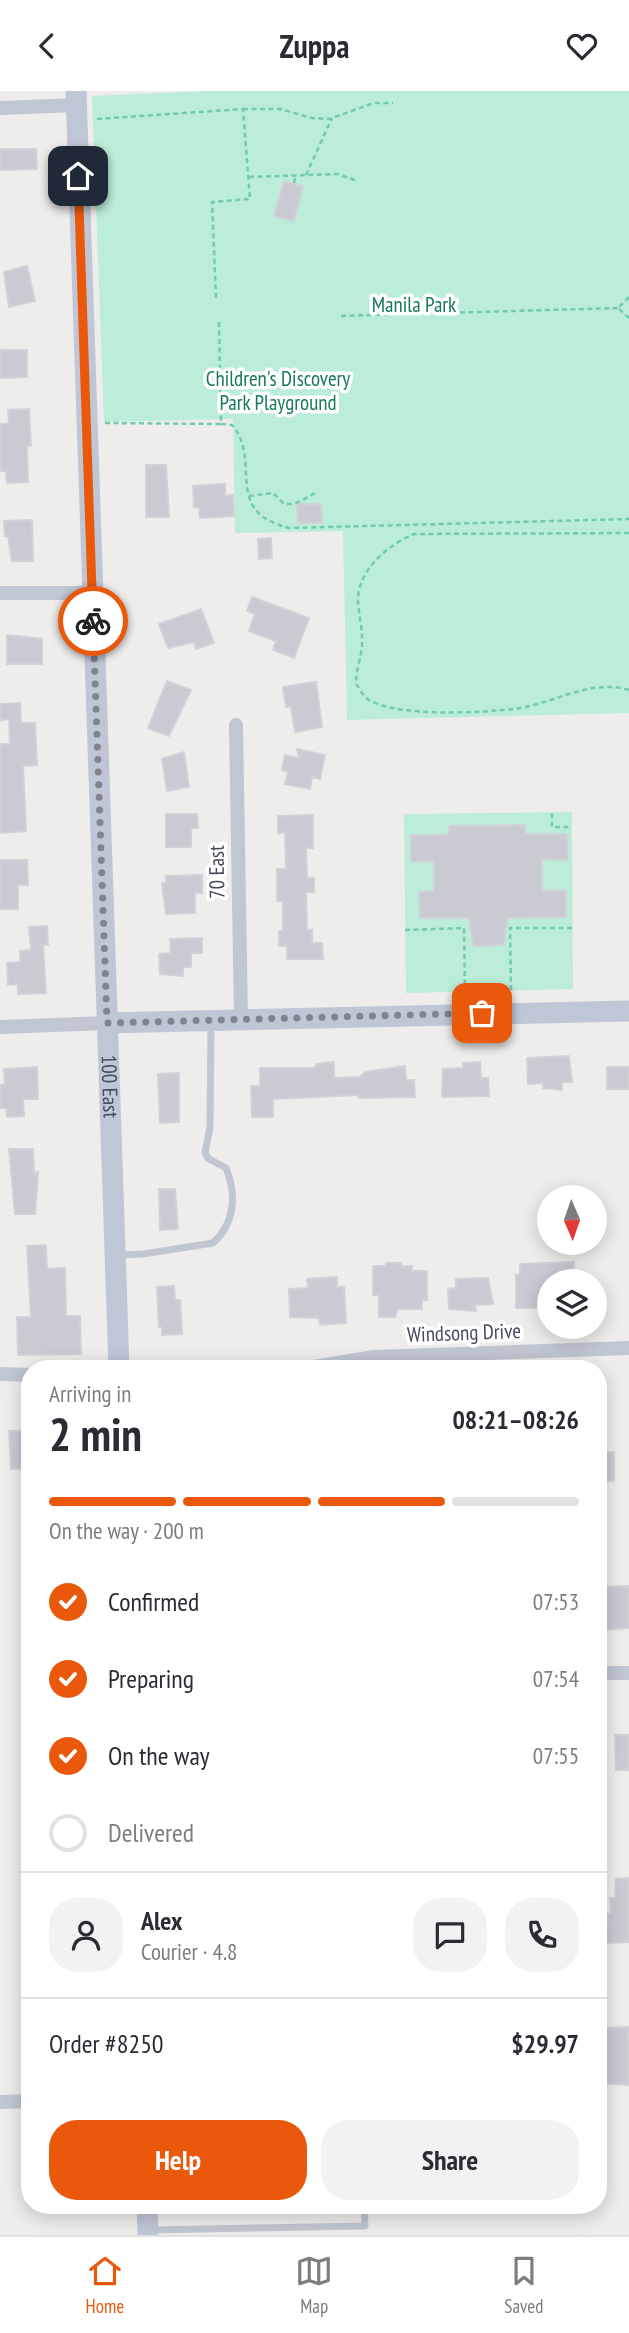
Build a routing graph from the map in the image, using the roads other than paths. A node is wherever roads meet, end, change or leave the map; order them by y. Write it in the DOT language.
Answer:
graph roads {
  1 [pos="76,98"];
  2 [pos="0,108"];
  3 [pos="0,593"];
  4 [pos="92,593"];
  5 [pos="236,725"];
  6 [pos="629,1011"];
  7 [pos="241,1018"];
  8 [pos="211,1019"];
  9 [pos="107,1023"];
  10 [pos="0,1027"];
  11 [pos="114,1255"];
  12 [pos="629,1348"];
  13 [pos="119,1360"];
  14 [pos="356,1360"];
  15 [pos="0,1374"];
  16 [pos="21,1375"];
  17 [pos="607,1673"];
  18 [pos="629,1673"];
  19 [pos="21,2101"];
  20 [pos="0,2102"];
  21 [pos="148,2214"];
  22 [pos="364,2214"];
  23 [pos="365,2226"];
  24 [pos="148,2232"];
  25 [pos="193,2232"];
  26 [pos="365,2235"];
  1 -- 2 [label="street"];
  1 -- 4 [label="main road, 100 East"];
  3 -- 4 [label="street"];
  4 -- 9 [label="main road, 100 East"];
  5 -- 7 [label="street, 70 East"];
  6 -- 7 [label="main road"];
  7 -- 8 [label="main road"];
  8 -- 9 [label="main road"];
  8 -- 11 [label="lane"];
  9 -- 10 [label="street"];
  9 -- 11 [label="main road, 100 East"];
  11 -- 13 [label="main road, 100 East"];
  12 -- 14 [label="street, Windsong Drive"];
  15 -- 16 [label="street"];
  17 -- 18 [label="street"];
  19 -- 20 [label="street"];
  21 -- 24 [label="main road"];
  22 -- 23 [label="lane"];
  23 -- 25 [label="lane"];
  23 -- 26 [label="lane"];
  24 -- 25 [label="lane"];
}
